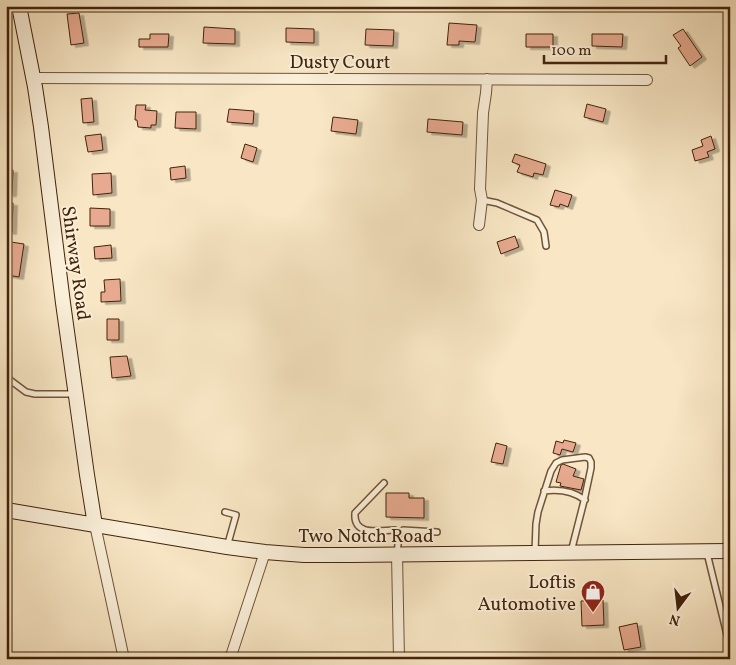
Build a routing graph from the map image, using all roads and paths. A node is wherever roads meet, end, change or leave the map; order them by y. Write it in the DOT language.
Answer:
graph roads {
  1 [pos="19,6"];
  2 [pos="33,78"];
  3 [pos="487,79"];
  4 [pos="647,80"];
  5 [pos="482,200"];
  6 [pos="479,225"];
  7 [pos="546,246"];
  8 [pos="6,377"];
  9 [pos="76,394"];
  10 [pos="384,483"];
  11 [pos="544,491"];
  12 [pos="585,500"];
  13 [pos="6,510"];
  14 [pos="225,512"];
  15 [pos="95,525"];
  16 [pos="437,532"];
  17 [pos="399,534"];
  18 [pos="227,548"];
  19 [pos="707,551"];
  20 [pos="730,551"];
  21 [pos="265,552"];
  22 [pos="571,552"];
  23 [pos="535,553"];
  24 [pos="397,554"];
  25 [pos="730,647"];
  26 [pos="124,659"];
  27 [pos="230,659"];
  28 [pos="399,659"];
  1 -- 2 [label="street, Shirway Road"];
  2 -- 3 [label="street, Dusty Court"];
  2 -- 9 [label="street, Shirway Road"];
  3 -- 4 [label="street, Dusty Court"];
  3 -- 5 [label="street"];
  5 -- 6 [label="street"];
  5 -- 7 [label="lane"];
  8 -- 9 [label="lane"];
  9 -- 15 [label="street, Shirway Road"];
  10 -- 17 [label="lane"];
  11 -- 12 [label="lane"];
  11 -- 12 [label="lane"];
  11 -- 23 [label="lane"];
  12 -- 22 [label="lane"];
  13 -- 15 [label="street, Two Notch Road"];
  14 -- 18 [label="lane"];
  15 -- 18 [label="street, Two Notch Road"];
  15 -- 26 [label="street"];
  16 -- 17 [label="lane"];
  17 -- 24 [label="lane"];
  18 -- 21 [label="street, Two Notch Road"];
  19 -- 20 [label="street, Two Notch Road"];
  19 -- 22 [label="street, Two Notch Road"];
  19 -- 25 [label="lane"];
  21 -- 24 [label="street, Two Notch Road"];
  21 -- 27 [label="street"];
  22 -- 23 [label="street, Two Notch Road"];
  23 -- 24 [label="street, Two Notch Road"];
  24 -- 28 [label="street"];
}
